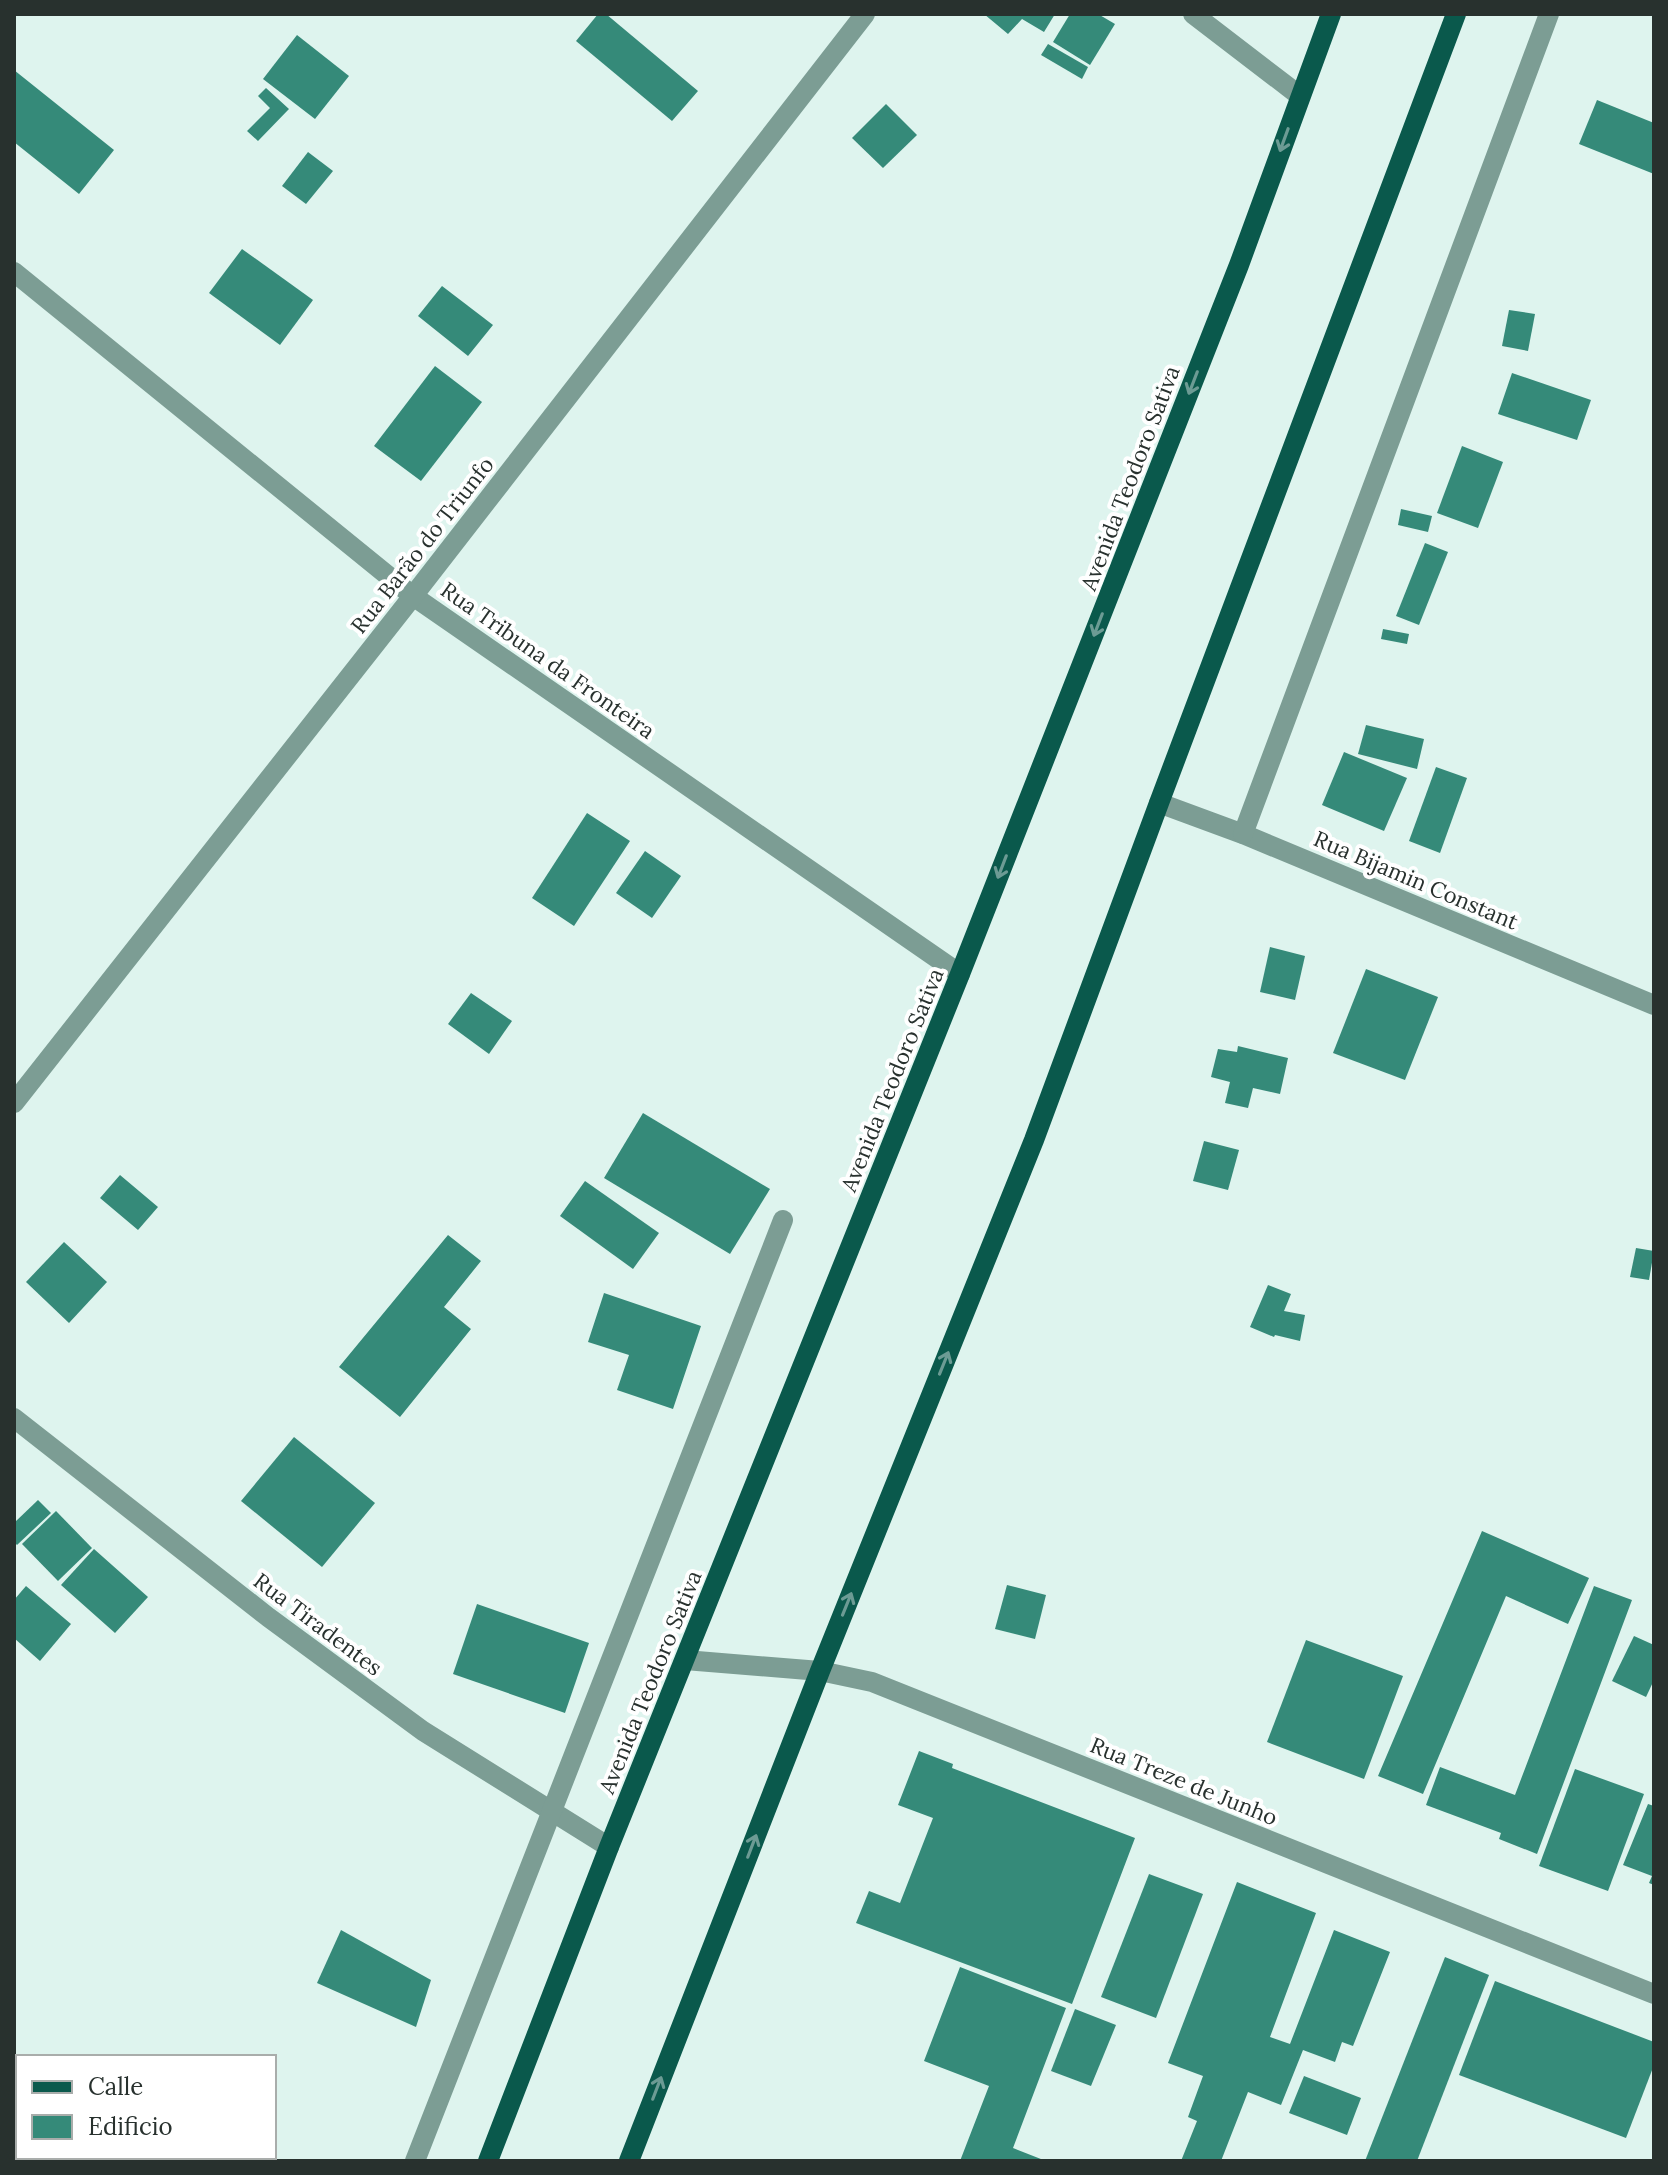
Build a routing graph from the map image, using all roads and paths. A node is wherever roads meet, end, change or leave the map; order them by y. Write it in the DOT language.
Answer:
graph roads {
  1 [pos="865,14"];
  2 [pos="1193,14"];
  3 [pos="1331,14"];
  4 [pos="1456,14"];
  5 [pos="1549,14"];
  6 [pos="1300,96"];
  7 [pos="14,272"];
  8 [pos="413,596"];
  9 [pos="1159,803"];
  10 [pos="1243,834"];
  11 [pos="960,974"];
  12 [pos="1654,1005"];
  13 [pos="14,1103"];
  14 [pos="783,1220"];
  15 [pos="14,1418"];
  16 [pos="685,1660"];
  17 [pos="820,1671"];
  18 [pos="552,1812"];
  19 [pos="609,1847"];
  20 [pos="1654,1994"];
  21 [pos="415,2161"];
  22 [pos="488,2161"];
  23 [pos="629,2161"];
  1 -- 8 [label="street, Rua Barão do Triunfo"];
  2 -- 6 [label="street"];
  3 -- 6 [label="main road, Avenida Teodoro Sativa"];
  4 -- 9 [label="main road"];
  5 -- 10 [label="street"];
  6 -- 11 [label="main road, Avenida Teodoro Sativa, one-way"];
  7 -- 8 [label="street, Rua Tribuna da Fronteira"];
  8 -- 11 [label="street, Rua Tribuna da Fronteira"];
  8 -- 13 [label="street, Rua Barão do Triunfo"];
  9 -- 10 [label="street, Rua Bijamin Constant"];
  17 -- 9 [label="main road, one-way"];
  10 -- 12 [label="street, Rua Bijamin Constant"];
  11 -- 16 [label="main road, Avenida Teodoro Sativa"];
  14 -- 18 [label="street"];
  15 -- 18 [label="street, Rua Tiradentes"];
  16 -- 17 [label="street, Rua Treze de Junho"];
  16 -- 19 [label="main road, Avenida Teodoro Sativa"];
  17 -- 20 [label="street, Rua Treze de Junho"];
  23 -- 17 [label="main road, one-way"];
  18 -- 19 [label="street, Rua Tiradentes"];
  18 -- 21 [label="street"];
  19 -- 22 [label="main road, Avenida Teodoro Sativa"];
}
